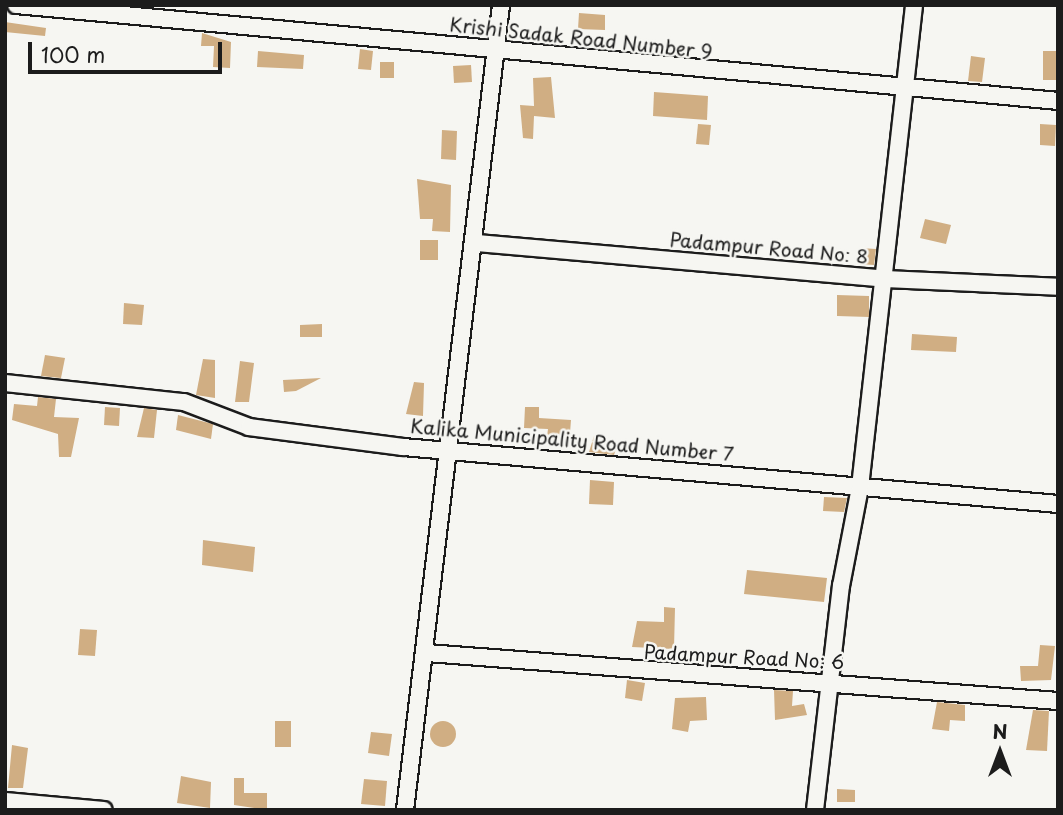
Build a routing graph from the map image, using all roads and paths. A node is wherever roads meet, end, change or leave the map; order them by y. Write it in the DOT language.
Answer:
graph roads {
  1 [pos="16,5"];
  2 [pos="501,5"];
  3 [pos="914,5"];
  4 [pos="499,50"];
  5 [pos="903,92"];
  6 [pos="1058,101"];
  7 [pos="477,243"];
  8 [pos="885,279"];
  9 [pos="1058,287"];
  10 [pos="5,383"];
  11 [pos="446,452"];
  12 [pos="860,487"];
  13 [pos="1058,505"];
  14 [pos="427,653"];
  15 [pos="830,680"];
  16 [pos="1058,701"];
  17 [pos="5,801"];
  18 [pos="104,810"];
  19 [pos="405,810"];
  20 [pos="815,810"];
  1 -- 4 [label="street, Krishi Sadak Road Number 9"];
  2 -- 4 [label="street"];
  3 -- 5 [label="street"];
  4 -- 5 [label="street, Krishi Sadak Road Number 9"];
  4 -- 7 [label="street"];
  5 -- 6 [label="street, Krishi Sadak Road Number 9"];
  5 -- 8 [label="street"];
  7 -- 8 [label="street, Padampur Road No: 8"];
  7 -- 11 [label="street"];
  8 -- 9 [label="street, Padampur Road No: 8"];
  8 -- 12 [label="street"];
  10 -- 11 [label="street, Kalika Municipality Road Number 7"];
  11 -- 12 [label="street, Kalika Municipality Road Number 7"];
  11 -- 14 [label="street"];
  12 -- 13 [label="street, Kalika Municipality Road Number 7"];
  12 -- 15 [label="street"];
  14 -- 15 [label="street, Padampur Road No: 6"];
  14 -- 19 [label="street"];
  15 -- 16 [label="street, Padampur Road No: 6"];
  15 -- 20 [label="street"];
  17 -- 18 [label="street"];
}
